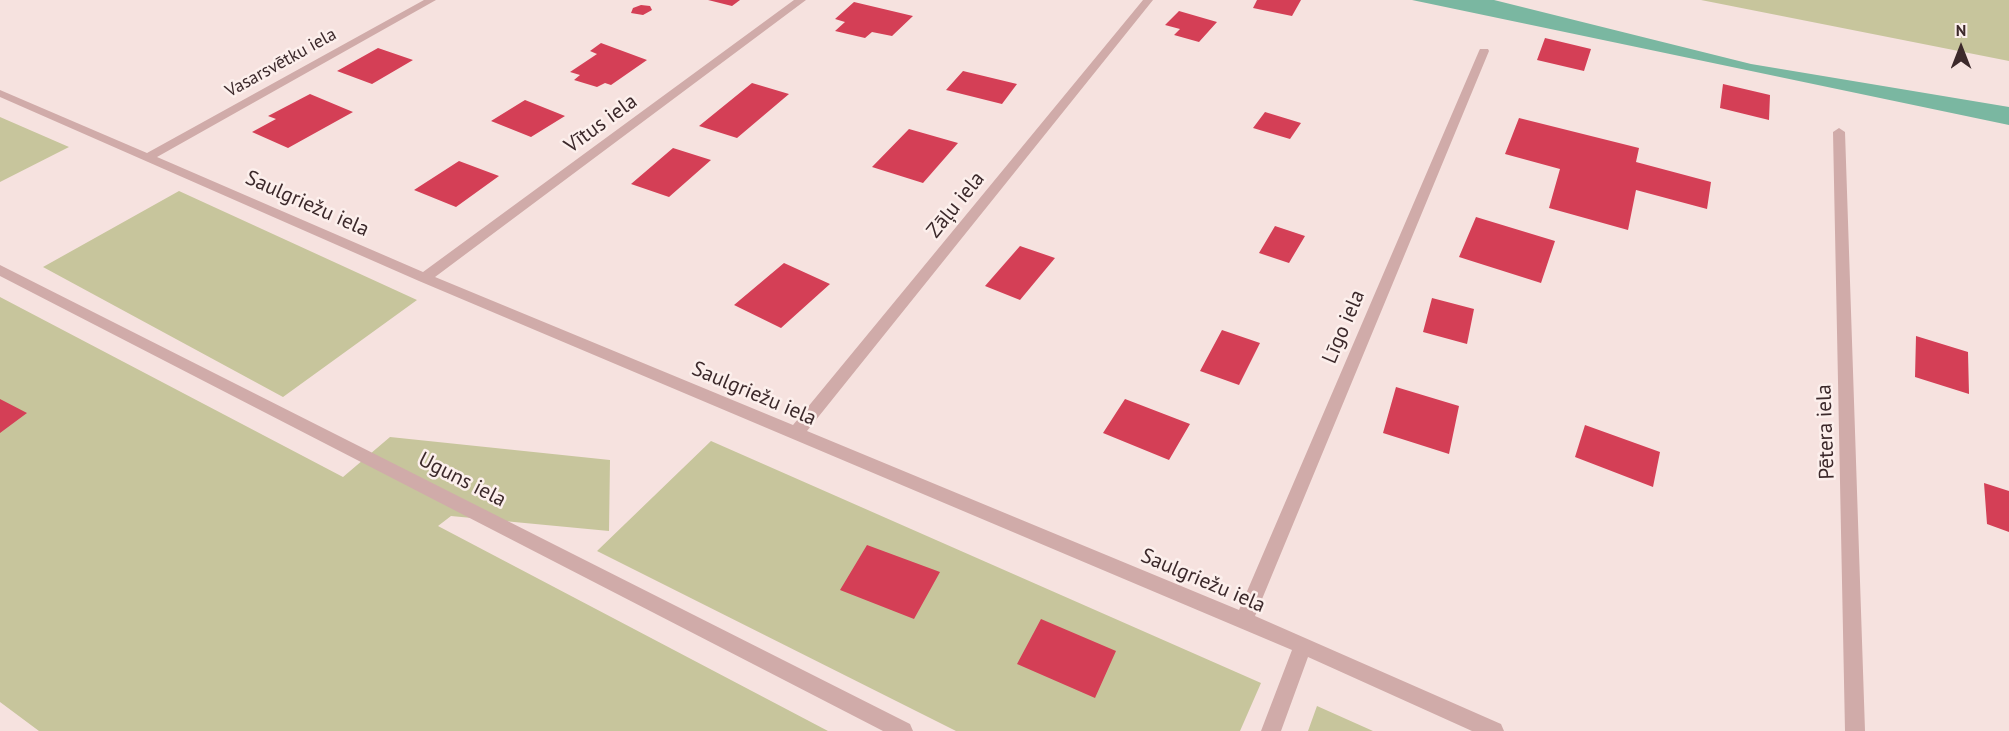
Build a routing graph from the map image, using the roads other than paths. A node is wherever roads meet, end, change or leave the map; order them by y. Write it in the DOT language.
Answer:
graph roads {
  1 [pos="431,0"];
  2 [pos="801,0"];
  3 [pos="1148,0"];
  4 [pos="1484,51"];
  5 [pos="0,93"];
  6 [pos="1839,132"];
  7 [pos="148,157"];
  8 [pos="0,270"];
  9 [pos="424,278"];
  10 [pos="795,434"];
  11 [pos="1244,620"];
  12 [pos="1302,647"];
  13 [pos="903,731"];
  14 [pos="1271,731"];
  15 [pos="1494,731"];
  16 [pos="1855,731"];
  1 -- 7 [label="street, Vasarsvētku iela"];
  2 -- 9 [label="street, Vītus iela"];
  3 -- 10 [label="street, Zāļu iela"];
  4 -- 11 [label="street, Līgo iela"];
  5 -- 7 [label="street, Saulgriežu iela"];
  6 -- 16 [label="street, Pētera iela"];
  7 -- 9 [label="street, Saulgriežu iela"];
  8 -- 13 [label="street, Uguns iela"];
  9 -- 10 [label="street, Saulgriežu iela"];
  10 -- 11 [label="street, Saulgriežu iela"];
  11 -- 12 [label="street, Saulgriežu iela"];
  12 -- 14 [label="street"];
  12 -- 15 [label="street, Saulgriežu iela"];
}
